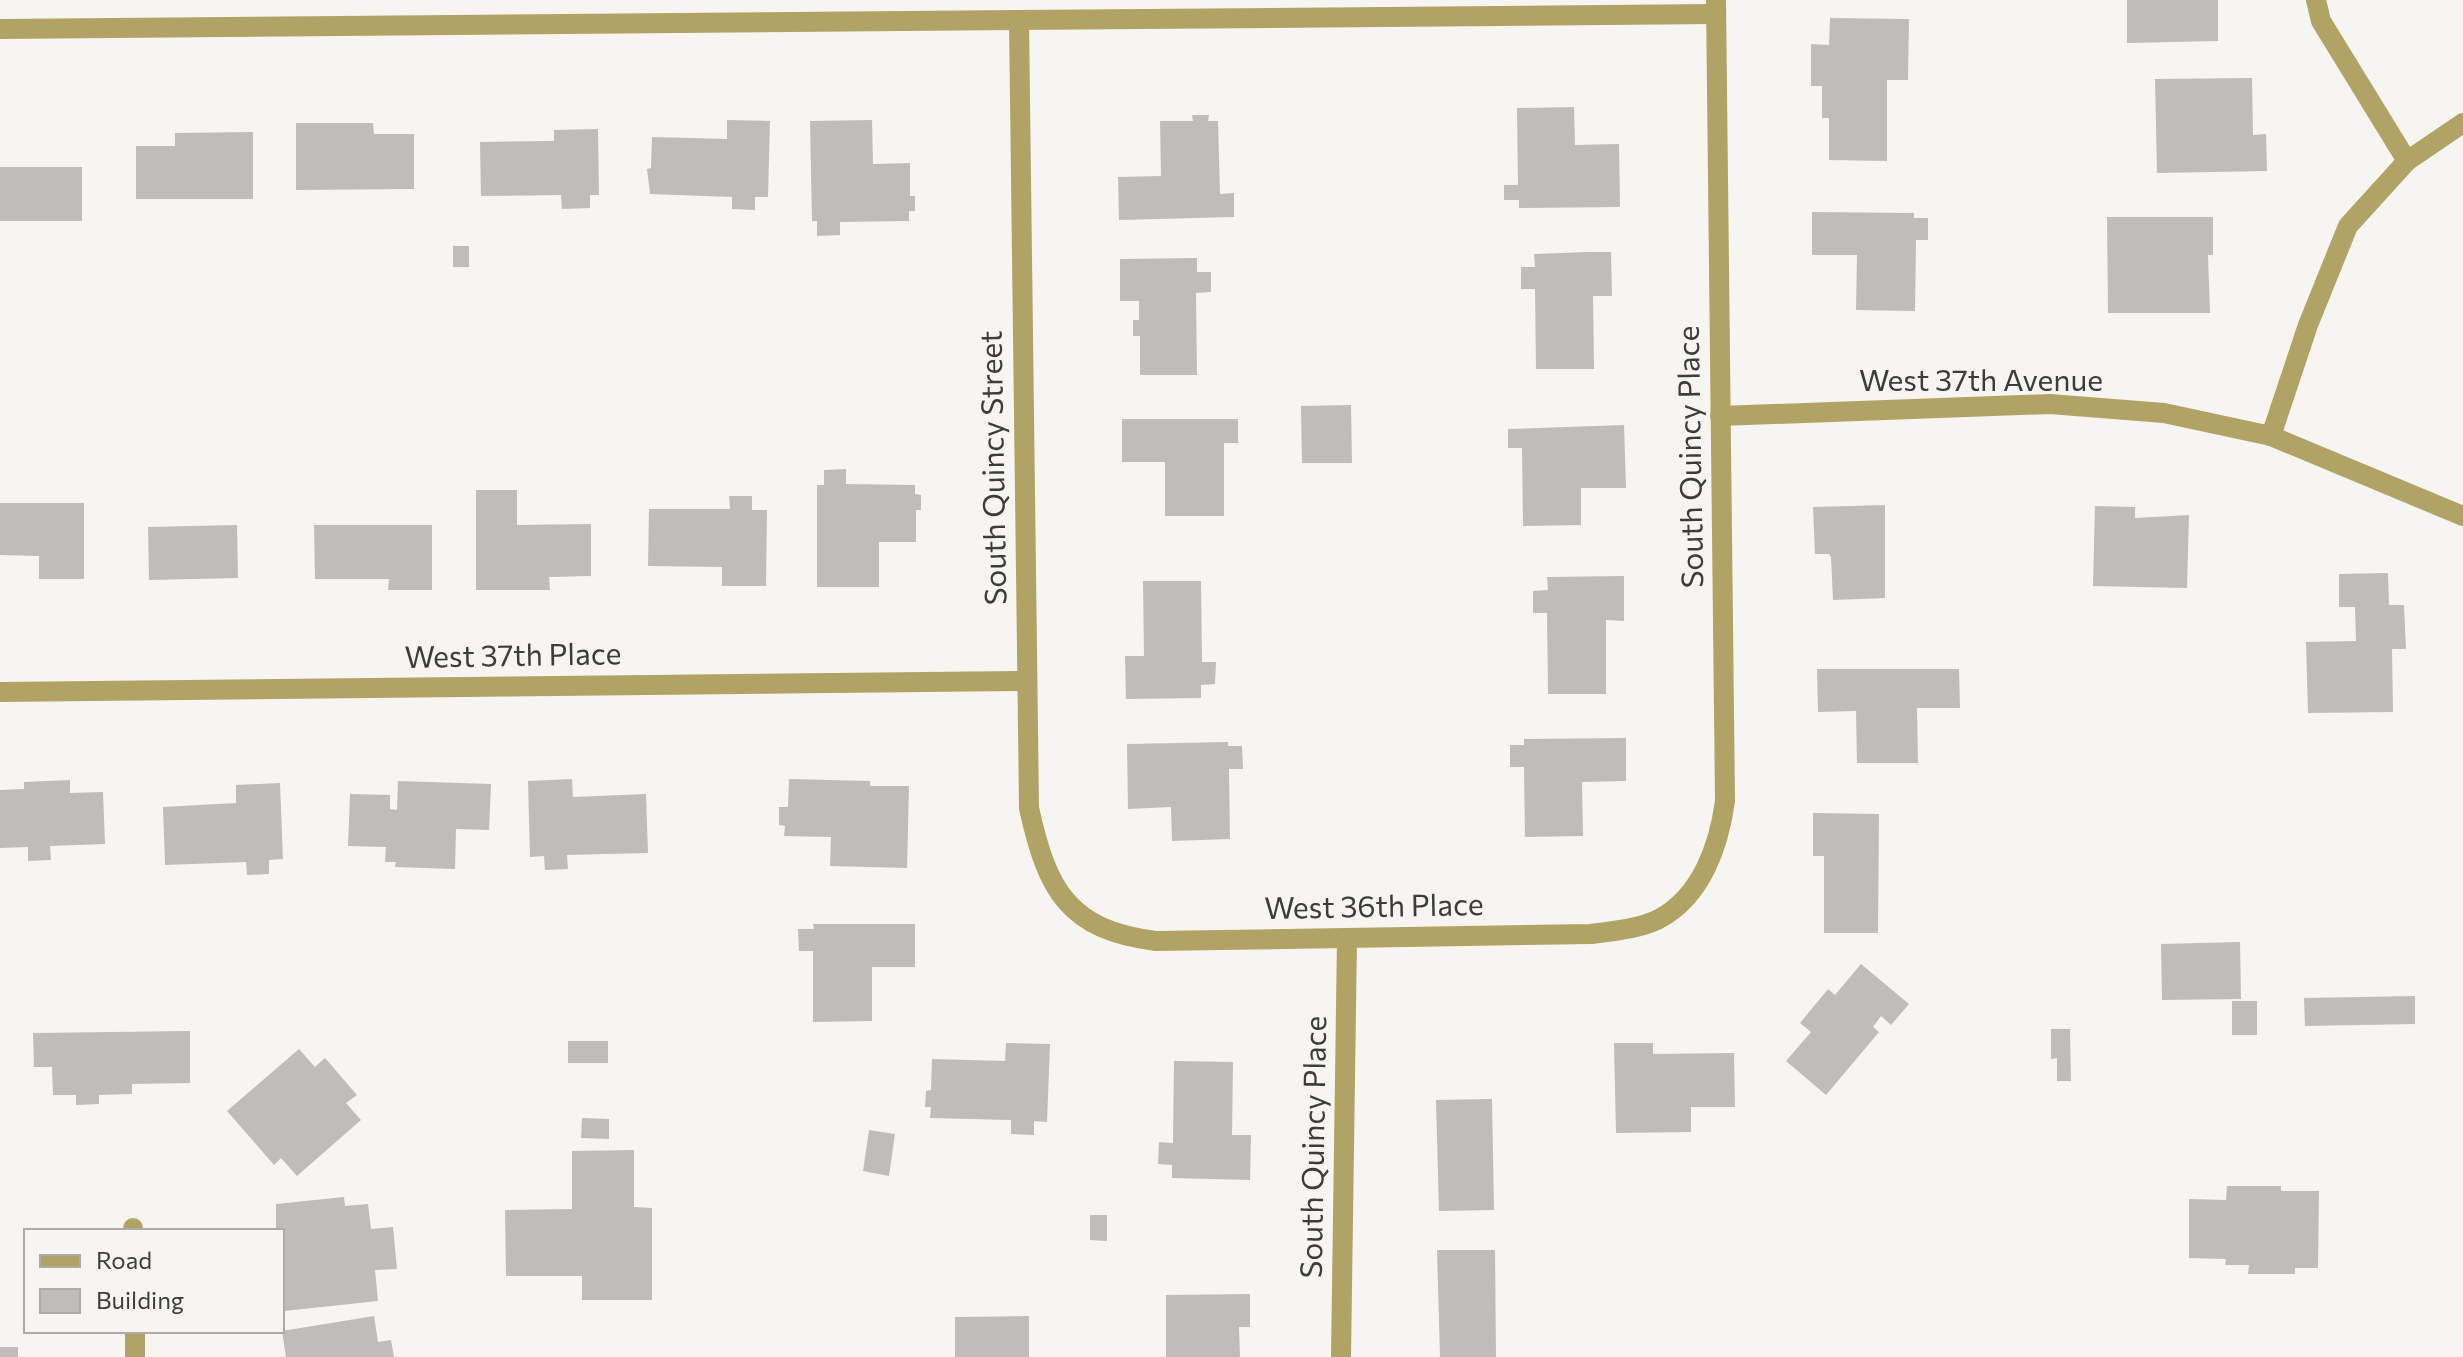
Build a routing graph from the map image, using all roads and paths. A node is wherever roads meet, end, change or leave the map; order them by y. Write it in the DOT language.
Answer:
graph roads {
  1 [pos="2316,0"];
  2 [pos="1716,7"];
  3 [pos="1019,20"];
  4 [pos="0,29"];
  5 [pos="2463,123"];
  6 [pos="2407,161"];
  7 [pos="1720,416"];
  8 [pos="2271,436"];
  9 [pos="2463,516"];
  10 [pos="1027,681"];
  11 [pos="0,692"];
  12 [pos="1682,901"];
  13 [pos="1071,905"];
  14 [pos="1347,938"];
  15 [pos="135,1333"];
  16 [pos="135,1357"];
  17 [pos="1341,1357"];
  1 -- 6 [label="street"];
  2 -- 3 [label="street"];
  2 -- 7 [label="street, South Quincy Place"];
  3 -- 4 [label="street"];
  3 -- 10 [label="street, South Quincy Street"];
  5 -- 6 [label="street"];
  6 -- 8 [label="street"];
  7 -- 8 [label="street, West 37th Avenue"];
  7 -- 12 [label="street, South Quincy Place"];
  8 -- 9 [label="street, West 37th Avenue"];
  10 -- 11 [label="street, West 37th Place"];
  10 -- 13 [label="street, South Quincy Street"];
  12 -- 14 [label="street, West 36th Place"];
  13 -- 14 [label="street, West 36th Place"];
  14 -- 17 [label="street, South Quincy Place"];
  15 -- 16 [label="street"];
}
